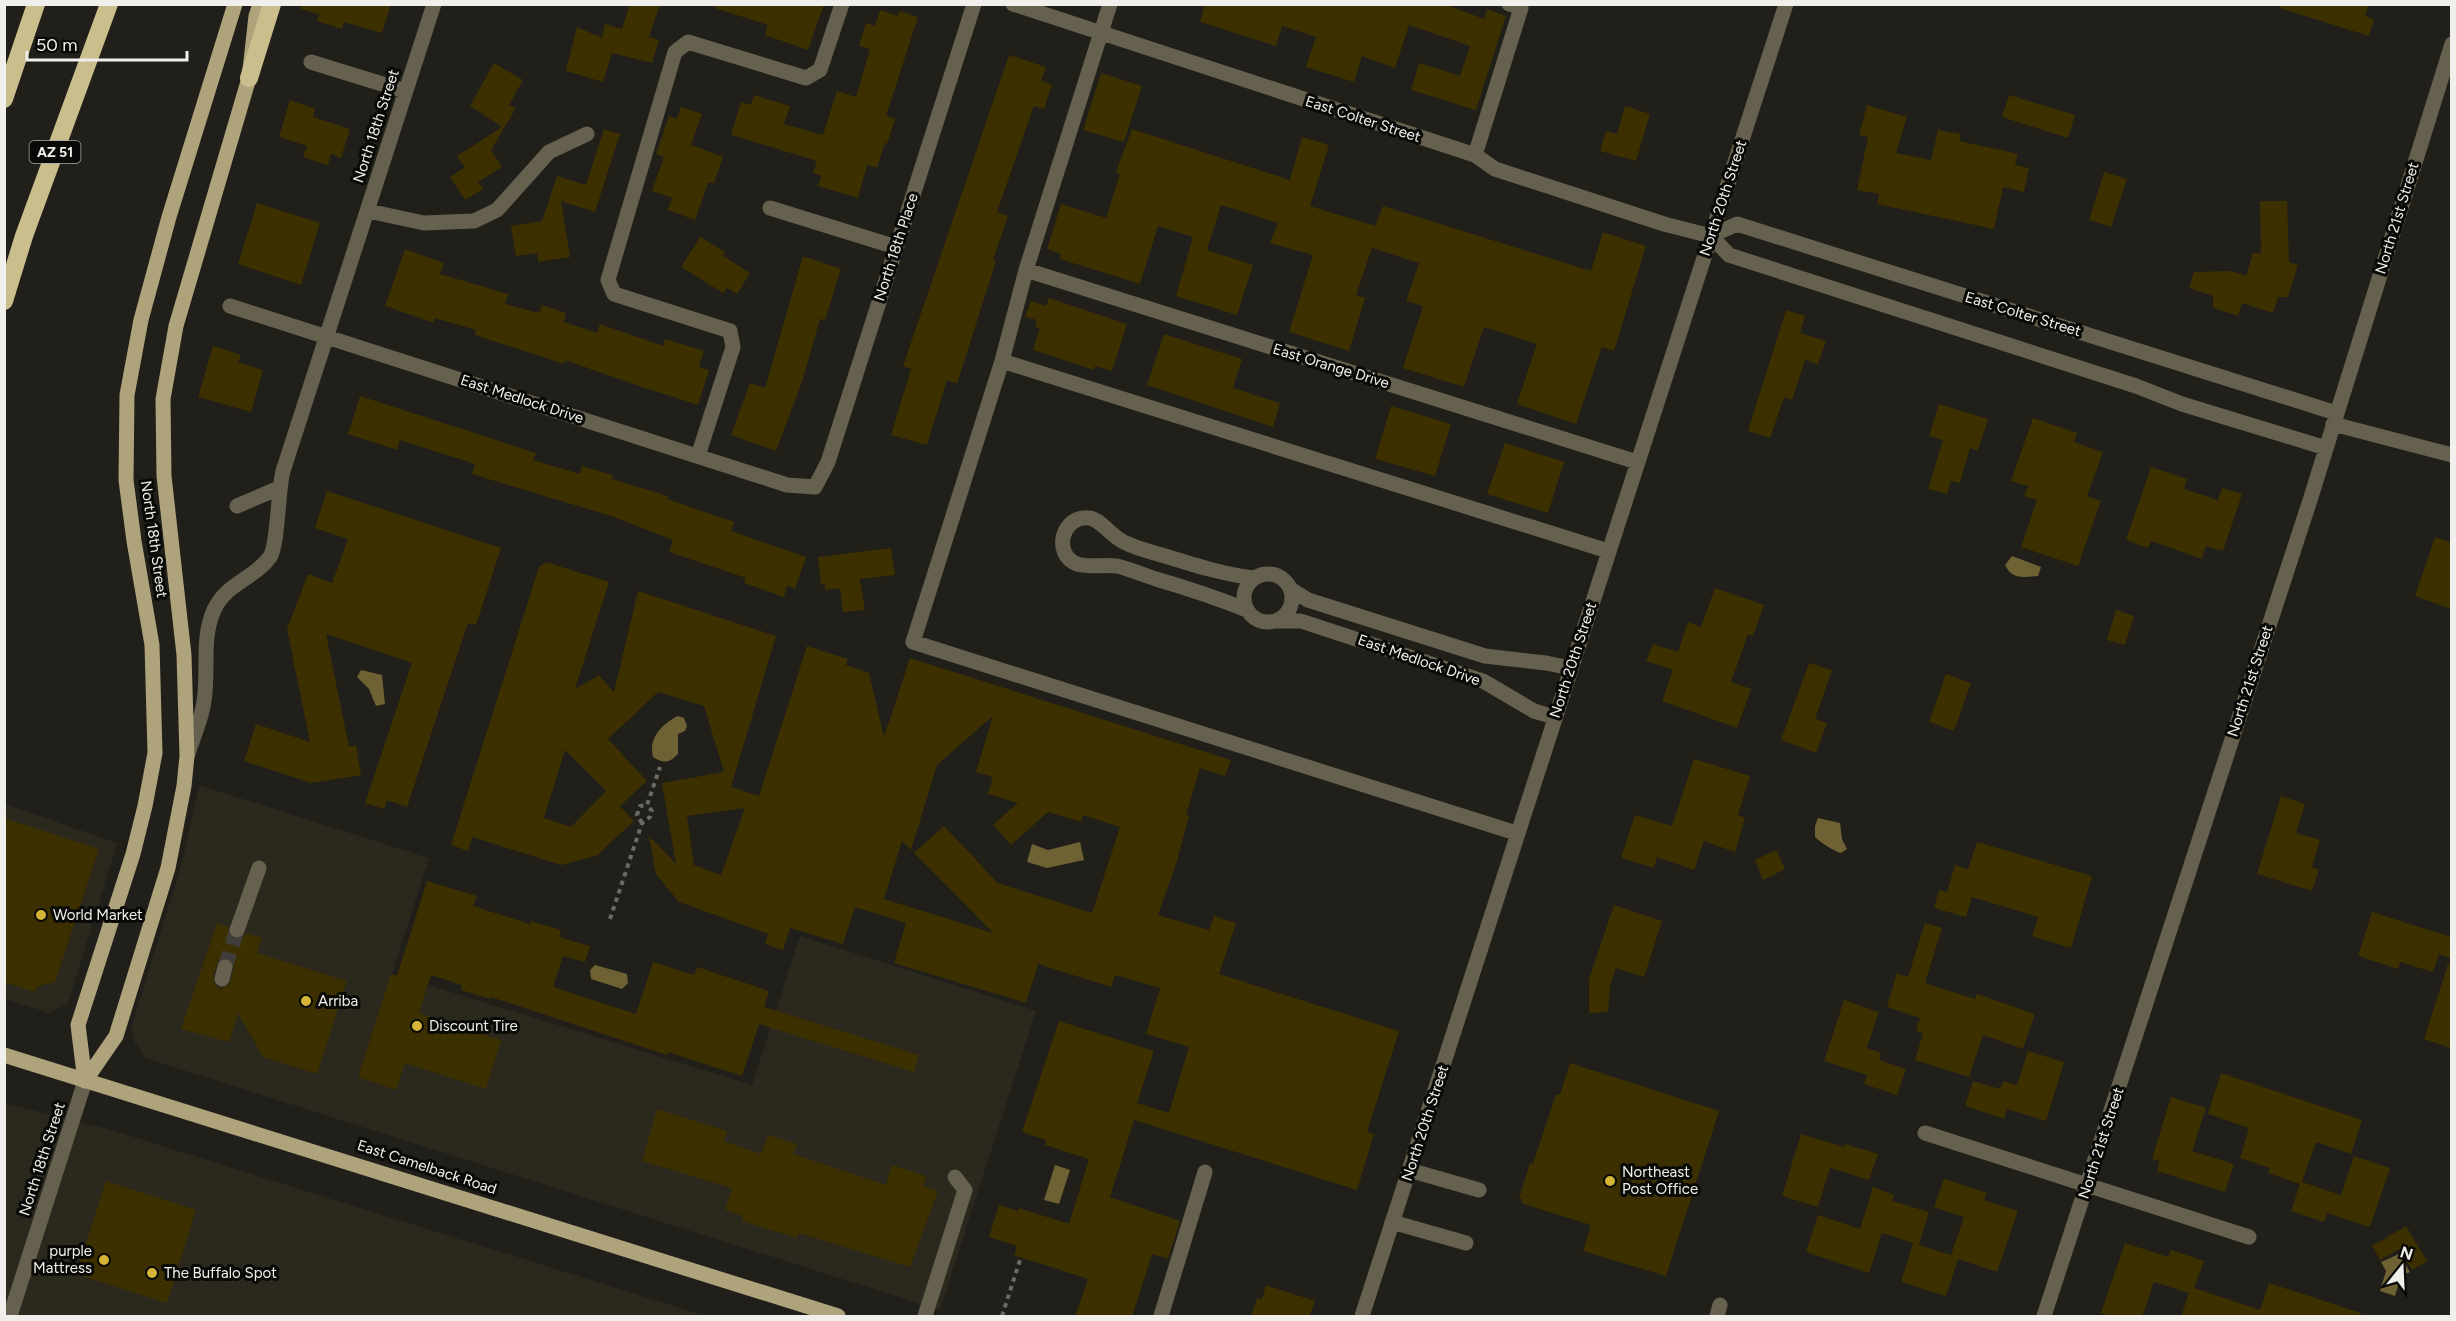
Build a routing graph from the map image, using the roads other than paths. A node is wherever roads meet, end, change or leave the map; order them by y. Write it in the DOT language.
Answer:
graph roads {
  1 [pos="36,4"];
  2 [pos="109,4"];
  3 [pos="235,4"];
  4 [pos="260,4"];
  5 [pos="272,4"];
  6 [pos="434,4"];
  7 [pos="843,4"];
  8 [pos="974,4"];
  9 [pos="1013,4"];
  10 [pos="1110,4"];
  11 [pos="1509,4"];
  12 [pos="1786,4"];
  13 [pos="1101,34"];
  14 [pos="2451,44"];
  15 [pos="311,62"];
  16 [pos="249,78"];
  17 [pos="405,92"];
  18 [pos="4,99"];
  19 [pos="587,134"];
  20 [pos="1475,155"];
  21 [pos="770,208"];
  22 [pos="368,211"];
  23 [pos="1711,236"];
  24 [pos="896,248"];
  25 [pos="1026,270"];
  26 [pos="4,301"];
  27 [pos="230,306"];
  28 [pos="328,337"];
  29 [pos="1002,361"];
  30 [pos="2335,418"];
  31 [pos="2326,448"];
  32 [pos="2451,455"];
  33 [pos="698,456"];
  34 [pos="1636,462"];
  35 [pos="815,487"];
  36 [pos="279,488"];
  37 [pos="237,506"];
  38 [pos="1608,551"];
  39 [pos="1253,578"];
  40 [pos="1290,589"];
  41 [pos="1247,610"];
  42 [pos="1277,621"];
  43 [pos="1570,668"];
  44 [pos="1554,717"];
  45 [pos="187,756"];
  46 [pos="1516,833"];
  47 [pos="259,868"];
  48 [pos="237,930"];
  49 [pos="4,1055"];
  50 [pos="85,1081"];
  51 [pos="1925,1133"];
  52 [pos="1409,1170"];
  53 [pos="1205,1172"];
  54 [pos="955,1177"];
  55 [pos="2087,1185"];
  56 [pos="1479,1190"];
  57 [pos="1392,1222"];
  58 [pos="2249,1238"];
  59 [pos="1466,1244"];
  60 [pos="10,1317"];
  61 [pos="838,1317"];
  62 [pos="926,1317"];
  63 [pos="1161,1317"];
  64 [pos="1362,1317"];
  65 [pos="2044,1317"];
  1 -- 18 [label="highway"];
  2 -- 26 [label="highway, AZ 51"];
  3 -- 50 [label="main road, North 18th Street"];
  4 -- 16 [label="main road, North 18th Street"];
  5 -- 16 [label="highway"];
  6 -- 17 [label="street, North 18th Street"];
  7 -- 33 [label="street"];
  8 -- 24 [label="street, North 18th Place"];
  9 -- 13 [label="street, East Colter Street"];
  10 -- 13 [label="street"];
  11 -- 20 [label="street"];
  12 -- 23 [label="street, North 20th Street"];
  13 -- 20 [label="street, East Colter Street"];
  13 -- 25 [label="street"];
  14 -- 30 [label="street, North 21st Street"];
  15 -- 17 [label="street"];
  16 -- 45 [label="main road, North 18th Street"];
  17 -- 22 [label="street, North 18th Street"];
  19 -- 22 [label="street"];
  20 -- 23 [label="street, East Colter Street"];
  21 -- 24 [label="street"];
  22 -- 28 [label="street, North 18th Street"];
  23 -- 30 [label="street, East Colter Street"];
  23 -- 31 [label="street, East Colter Street"];
  23 -- 34 [label="street, North 20th Street"];
  24 -- 35 [label="street, North 18th Place"];
  25 -- 29 [label="street"];
  25 -- 34 [label="street, East Orange Drive"];
  27 -- 28 [label="street, East Medlock Drive"];
  28 -- 33 [label="street, East Medlock Drive"];
  28 -- 36 [label="street, North 18th Street"];
  29 -- 38 [label="street"];
  29 -- 46 [label="street"];
  30 -- 31 [label="street, North 21st Street"];
  30 -- 32 [label="street, East Colter Street"];
  31 -- 55 [label="street, North 21st Street"];
  33 -- 35 [label="street, East Medlock Drive"];
  34 -- 38 [label="street, North 20th Street"];
  36 -- 37 [label="street"];
  36 -- 45 [label="street, North 18th Street"];
  38 -- 43 [label="street, North 20th Street"];
  39 -- 40 [label="street, East Medlock Drive"];
  39 -- 41 [label="street"];
  39 -- 41 [label="street, East Medlock Drive"];
  40 -- 42 [label="street"];
  40 -- 43 [label="street, East Medlock Drive"];
  41 -- 42 [label="street, East Medlock Drive"];
  42 -- 44 [label="street, East Medlock Drive"];
  43 -- 44 [label="street, North 20th Street"];
  44 -- 46 [label="street, North 20th Street"];
  45 -- 50 [label="main road, North 18th Street"];
  46 -- 52 [label="street, North 20th Street"];
  47 -- 48 [label="street"];
  49 -- 50 [label="main road, East Camelback Road"];
  50 -- 60 [label="street, North 18th Street"];
  50 -- 61 [label="main road, East Camelback Road"];
  51 -- 55 [label="street"];
  52 -- 56 [label="street"];
  52 -- 57 [label="street, North 20th Street"];
  53 -- 63 [label="street"];
  54 -- 62 [label="street"];
  55 -- 58 [label="street"];
  55 -- 65 [label="street, North 21st Street"];
  57 -- 59 [label="street"];
  57 -- 64 [label="street, North 20th Street"];
}
